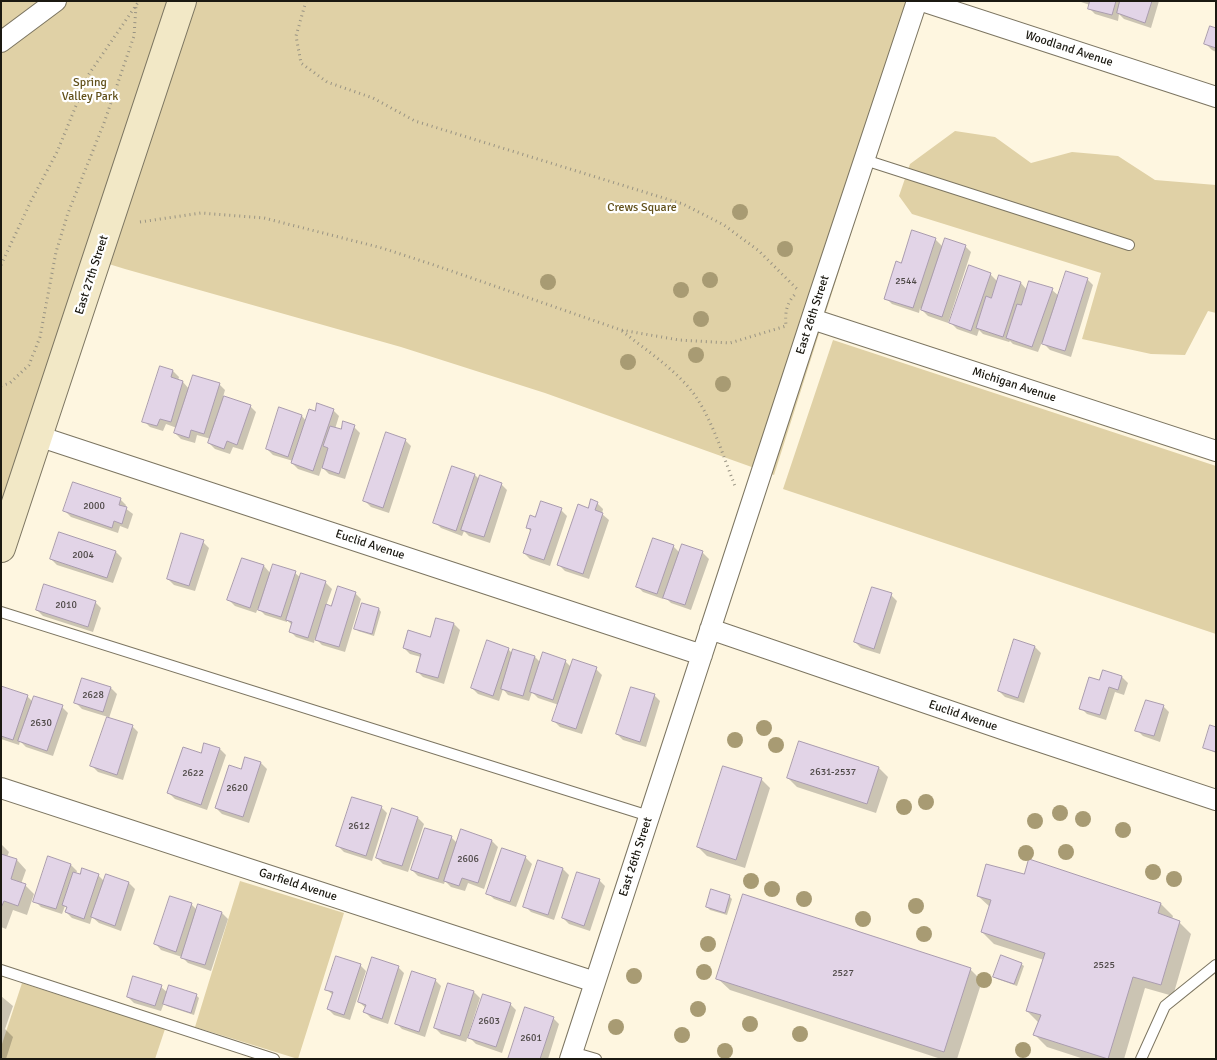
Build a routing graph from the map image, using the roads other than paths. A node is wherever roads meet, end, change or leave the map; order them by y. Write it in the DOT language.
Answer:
graph roads {
  1 [pos="56,1"];
  2 [pos="182,1"];
  3 [pos="917,1"];
  4 [pos="922,1"];
  5 [pos="1,42"];
  6 [pos="1216,97"];
  7 [pos="865,160"];
  8 [pos="1129,245"];
  9 [pos="812,318"];
  10 [pos="38,436"];
  11 [pos="1216,451"];
  12 [pos="1,548"];
  13 [pos="1,612"];
  14 [pos="710,629"];
  15 [pos="702,655"];
  16 [pos="1,788"];
  17 [pos="1216,800"];
  18 [pos="649,816"];
  19 [pos="1216,966"];
  20 [pos="1,970"];
  21 [pos="596,982"];
  22 [pos="571,1055"];
  23 [pos="274,1059"];
  24 [pos="596,1059"];
  25 [pos="1141,1059"];
  1 -- 5 [label="street"];
  2 -- 10 [label="main road, East 27th Street"];
  3 -- 7 [label="street, East 26th Street"];
  4 -- 6 [label="street, Woodland Avenue"];
  7 -- 8 [label="lane"];
  7 -- 9 [label="street, East 26th Street"];
  9 -- 11 [label="street, Michigan Avenue"];
  9 -- 14 [label="street, East 26th Street"];
  10 -- 12 [label="main road, East 27th Street"];
  10 -- 15 [label="street, Euclid Avenue"];
  13 -- 18 [label="lane"];
  14 -- 15 [label="street, East 26th Street"];
  14 -- 17 [label="street, Euclid Avenue"];
  15 -- 18 [label="street, East 26th Street"];
  16 -- 21 [label="street, Garfield Avenue"];
  18 -- 21 [label="street, East 26th Street"];
  19 -- 25 [label="lane"];
  20 -- 23 [label="lane"];
  21 -- 22 [label="street, East 26th Street"];
  22 -- 24 [label="lane"];
}
